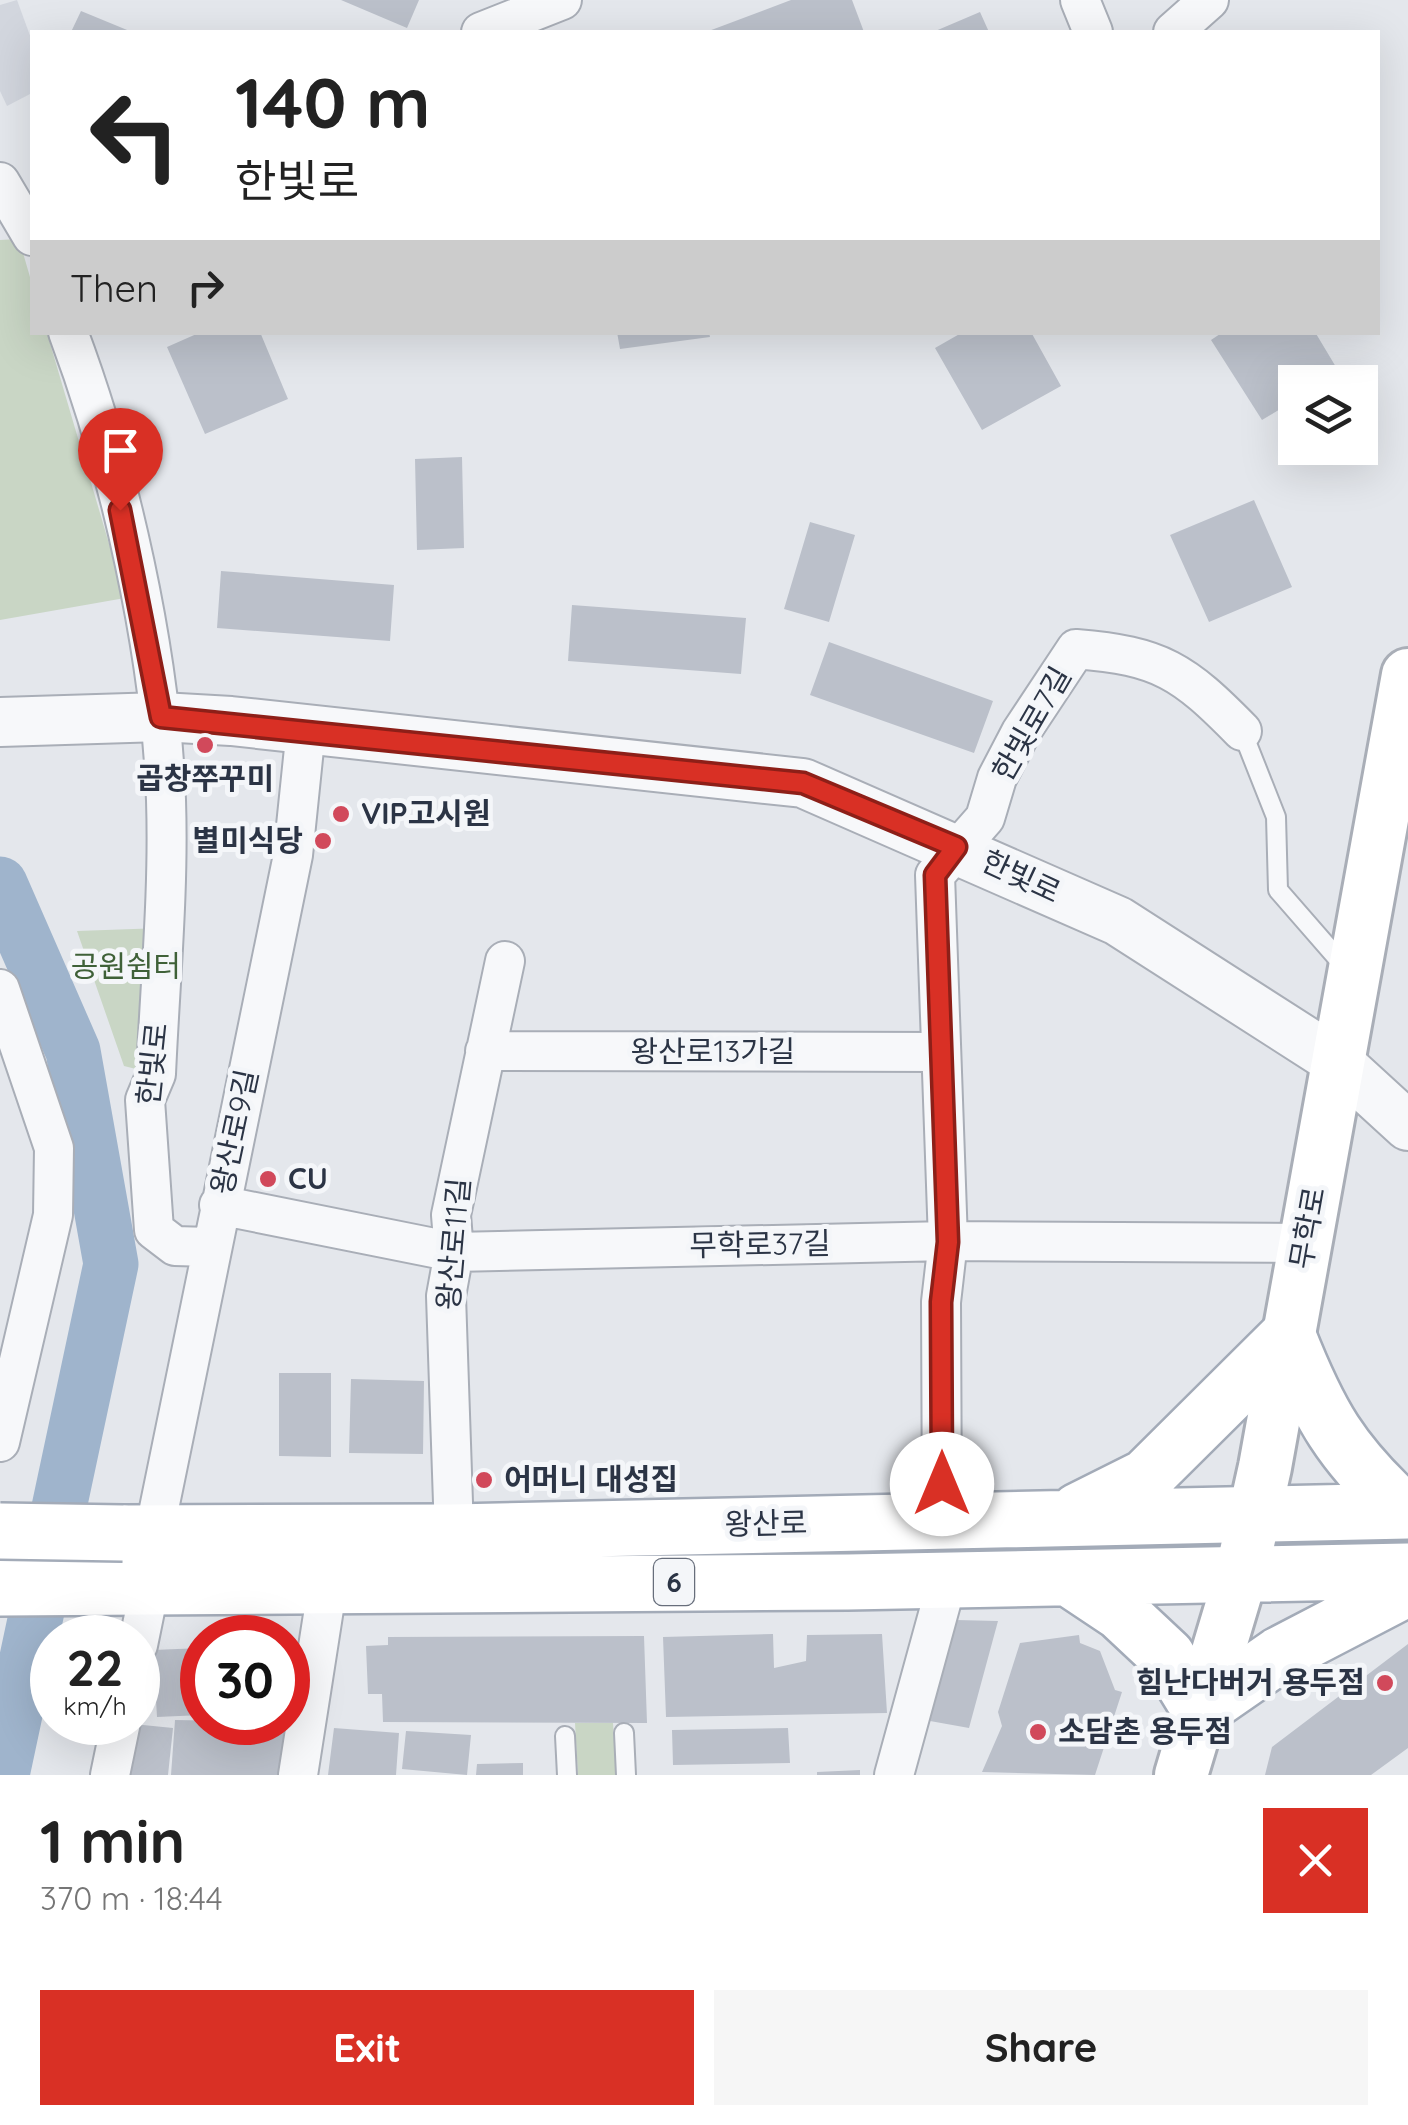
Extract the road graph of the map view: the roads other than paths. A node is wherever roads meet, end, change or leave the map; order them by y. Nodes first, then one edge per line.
1 (1080, 0) edge
2 (1209, 0) edge
3 (553, 2) edge
4 (486, 30) edge
5 (1092, 30) edge
6 (1174, 30) edge
7 (0, 182) edge
8 (23, 223) edge
9 (69, 335) edge
10 (1408, 674) edge
11 (161, 717) junction
12 (0, 722) edge
13 (306, 729) junction
14 (1242, 731) joint
15 (956, 847) junction
16 (505, 961) dead end
17 (1353, 976) junction
18 (0, 989) edge
19 (485, 1051) junction
20 (941, 1052) junction
21 (1338, 1062) junction
22 (1408, 1126) edge
23 (220, 1205) junction
24 (948, 1242) junction
25 (1305, 1243) junction
26 (210, 1248) junction
27 (454, 1252) junction
28 (1288, 1336) junction
29 (0, 1442) edge
30 (1406, 1511) edge
31 (1256, 1512) junction
32 (1067, 1517) junction
33 (942, 1520) junction
34 (710, 1526) junction
35 (0, 1531) edge
36 (454, 1532) junction
37 (644, 1549) dead end
38 (133, 1554) junction
39 (210, 1555) dead end
40 (1184, 1557) dead end
41 (871, 1561) dead end
42 (1408, 1571) edge
43 (1240, 1575) junction
44 (948, 1578) junction
45 (1069, 1578) junction
46 (328, 1582) junction
47 (728, 1582) junction
48 (0, 1588) edge
49 (1408, 1588) edge
50 (136, 1615) edge
51 (1200, 1710) junction
52 (624, 1733) dead end
53 (564, 1736) dead end
54 (117, 1745) edge
55 (110, 1775) edge
56 (298, 1775) edge
57 (566, 1775) edge
58 (626, 1775) edge
59 (894, 1775) edge
60 (1181, 1775) edge

1 - 5 street
2 - 6 street
3 - 4 street
7 - 8 street
9 - 11 street, 한빛로
10 - 17 main road, 무학로
11 - 12 street, 한빛로
11 - 13 street, 한빛로
11 - 26 street, 한빛로
13 - 15 street, 한빛로
13 - 23 street, 왕산로9길
14 - 15 street, 한빛로7길
14 - 17 lane
15 - 20 street, 한빛로7길
15 - 21 street, 한빛로
16 - 19 street, 왕산로11길
17 - 21 main road, 무학로
18 - 29 street
19 - 20 street, 왕산로13가길
19 - 27 street, 왕산로11길
20 - 24 street, 한빛로7길
21 - 22 street, 한빛로
21 - 25 main road, 무학로
23 - 26 street, 왕산로9길
23 - 27 street, 무학로37길
24 - 25 street, 무학로37길
24 - 27 street, 무학로37길
24 - 33 street, 한빛로7길
25 - 28 main road, 무학로
26 - 38 street, 왕산로9길
27 - 36 street, 왕산로11길
28 - 30 main road
28 - 31 main road, 무학로
28 - 32 main road
30 - 31 main road, 왕산로 / 6
31 - 32 main road, 왕산로 / 6
31 - 43 main road, 무학로
32 - 33 main road, 왕산로 / 6
33 - 34 main road, 왕산로 / 6
34 - 36 main road, 왕산로 / 6
34 - 37 lane
35 - 38 main road, 6, bridge
36 - 38 main road, 왕산로 / 6
38 - 39 lane
38 - 46 main road, 왕산로 / 6
38 - 48 main road, 6
38 - 50 street, 왕산로9길
40 - 43 lane
41 - 47 lane
42 - 43 main road, 왕산로 / 6
43 - 45 main road, 왕산로 / 6
43 - 51 main road, 무학로
44 - 45 main road, 왕산로 / 6
44 - 47 main road, 왕산로 / 6
44 - 59 street
45 - 51 main road
46 - 47 main road, 왕산로 / 6
46 - 56 street
49 - 51 main road
51 - 60 main road, 무학로
52 - 58 lane
53 - 57 lane
54 - 55 street

